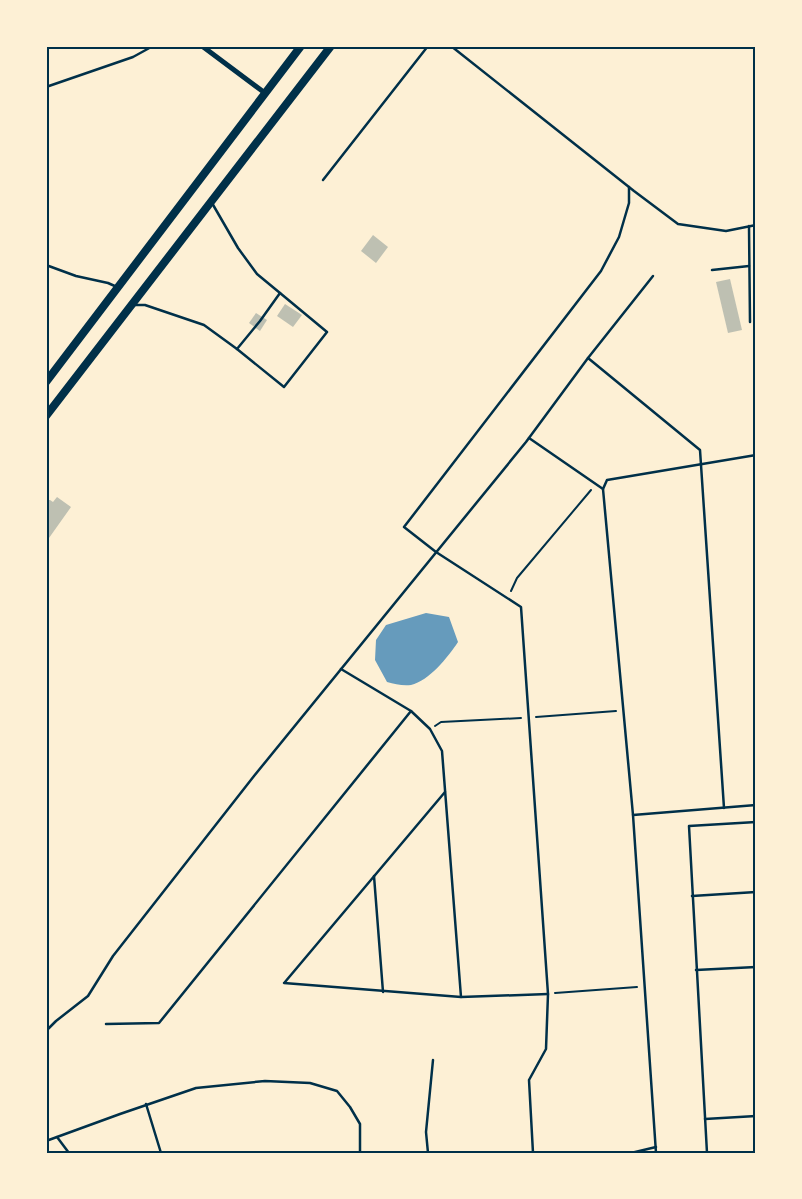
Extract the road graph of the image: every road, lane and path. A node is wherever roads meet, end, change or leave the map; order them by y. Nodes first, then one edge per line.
1 (153, 46) edge
2 (202, 46) edge
3 (301, 46) edge
4 (331, 46) edge
5 (428, 46) edge
6 (451, 46) edge
7 (46, 87) edge
8 (265, 93) junction
9 (323, 180) dead end
10 (629, 187) junction
11 (211, 202) junction
12 (756, 225) edge
13 (749, 226) junction
14 (46, 265) edge
15 (749, 266) junction
16 (712, 270) dead end
17 (653, 276) dead end
18 (119, 287) junction
19 (280, 293) junction
20 (131, 305) junction
21 (750, 322) dead end
22 (237, 348) junction
23 (588, 358) junction
24 (46, 382) edge
25 (46, 416) edge
26 (529, 438) junction
27 (756, 455) edge
28 (700, 464) junction
29 (596, 484) junction
30 (602, 489) junction
31 (436, 552) junction
32 (508, 598) junction
33 (341, 669) junction
34 (412, 711) junction
35 (445, 792) junction
36 (756, 805) edge
37 (724, 808) junction
38 (633, 815) junction
39 (756, 822) edge
40 (374, 876) junction
41 (756, 892) edge
42 (692, 896) junction
43 (756, 967) edge
44 (696, 970) junction
45 (645, 986) junction
46 (382, 992) junction
47 (548, 994) junction
48 (461, 998) junction
49 (106, 1024) dead end
50 (46, 1031) edge
51 (433, 1060) dead end
52 (146, 1104) junction
53 (756, 1116) edge
54 (705, 1120) junction
55 (57, 1137) junction
56 (46, 1141) edge
57 (656, 1147) junction
58 (69, 1153) edge
59 (162, 1153) edge
60 (360, 1153) edge
61 (428, 1153) edge
62 (533, 1153) edge
63 (632, 1153) edge
64 (656, 1153) edge
65 (706, 1153) edge

1 - 7 lane
2 - 8 street
3 - 8 main road
4 - 11 main road
5 - 9 lane
6 - 10 lane
8 - 18 main road
10 - 13 lane
10 - 31 lane
11 - 19 lane
11 - 20 main road
12 - 13 lane
13 - 15 lane
14 - 18 lane
15 - 16 lane
15 - 21 lane
17 - 23 lane
18 - 24 main road
19 - 22 lane
19 - 22 lane
20 - 22 lane
20 - 25 main road
23 - 26 lane
23 - 28 lane
26 - 29 lane
26 - 31 lane
27 - 28 lane
28 - 30 lane
28 - 37 lane
29 - 30 lane
29 - 32 path
30 - 38 lane
31 - 32 lane
31 - 33 lane
32 - 47 lane
33 - 34 lane
33 - 50 lane
34 - 35 lane
34 - 49 lane
35 - 40 lane
35 - 48 lane
36 - 37 lane
37 - 38 lane
38 - 45 lane
39 - 42 lane
40 - 46 lane
40 - 46 lane
41 - 42 lane
42 - 44 lane
43 - 44 lane
44 - 54 lane
45 - 47 path
45 - 57 lane
46 - 48 lane
47 - 48 lane
47 - 62 lane
51 - 61 lane
52 - 55 lane
52 - 59 lane
52 - 60 lane
53 - 54 lane
54 - 65 lane
55 - 56 lane
55 - 58 lane
57 - 63 lane
57 - 64 lane

